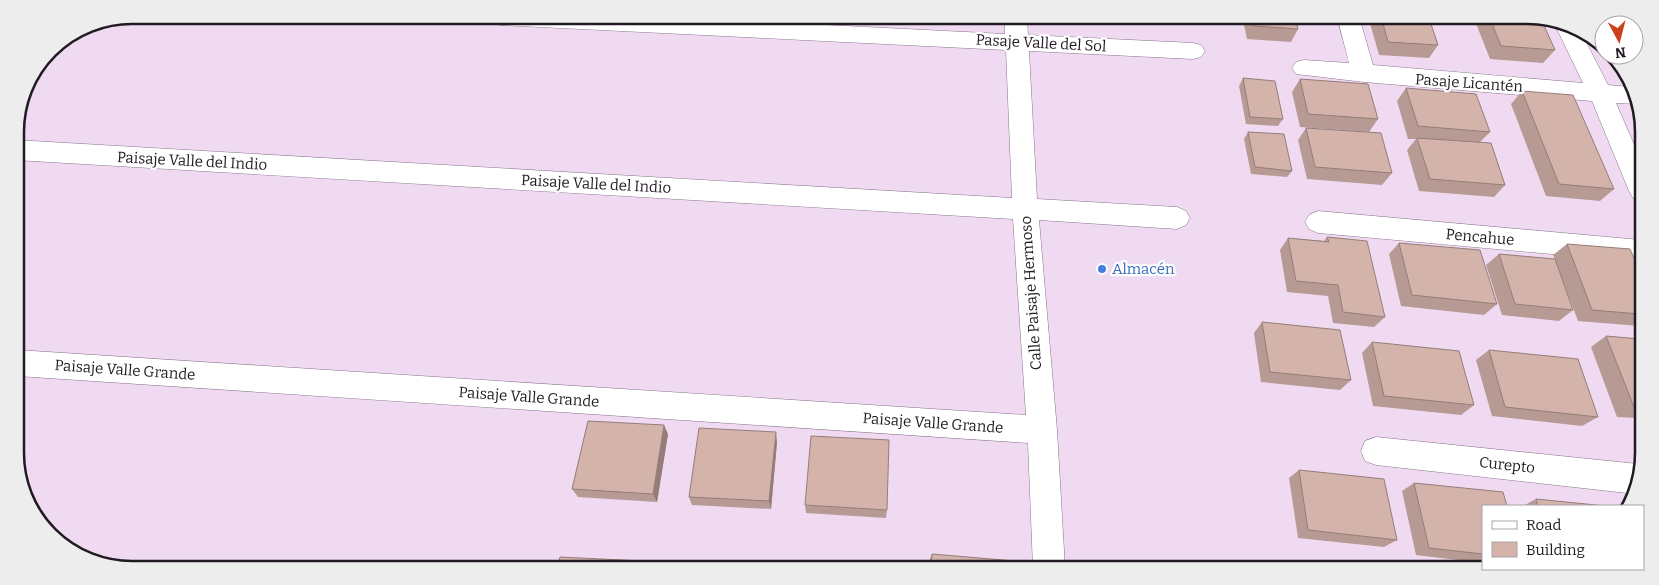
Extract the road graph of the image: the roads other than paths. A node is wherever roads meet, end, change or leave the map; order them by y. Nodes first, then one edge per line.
1 (778, 24) edge
2 (1350, 24) edge
3 (1017, 30) edge
4 (1570, 33) edge
5 (1193, 51) dead end
6 (1304, 68) dead end
7 (1364, 74) junction
8 (1600, 93) junction
9 (1629, 96) edge
10 (24, 151) edge
11 (1635, 175) edge
12 (1025, 209) junction
13 (1177, 218) dead end
14 (1318, 222) dead end
15 (1635, 251) edge
16 (24, 363) edge
17 (1042, 430) junction
18 (1376, 451) dead end
19 (1633, 478) edge
20 (1049, 561) edge

1 - 3 street, Pasaje Valle del Sol
2 - 7 street
3 - 5 street, Pasaje Valle del Sol
3 - 12 street, Calle Paisaje Hermoso
4 - 8 street
6 - 7 street, Pasaje Licantén
7 - 8 street, Pasaje Licantén
8 - 9 street, Pasaje Licantén
8 - 11 street
10 - 12 street, Paisaje Valle del Indio
12 - 13 street, Paisaje Valle del Indio
12 - 17 street, Calle Paisaje Hermoso
14 - 15 street, Pencahue
16 - 17 street, Paisaje Valle Grande
17 - 20 street, Calle Paisaje Hermoso
18 - 19 street, Curepto

